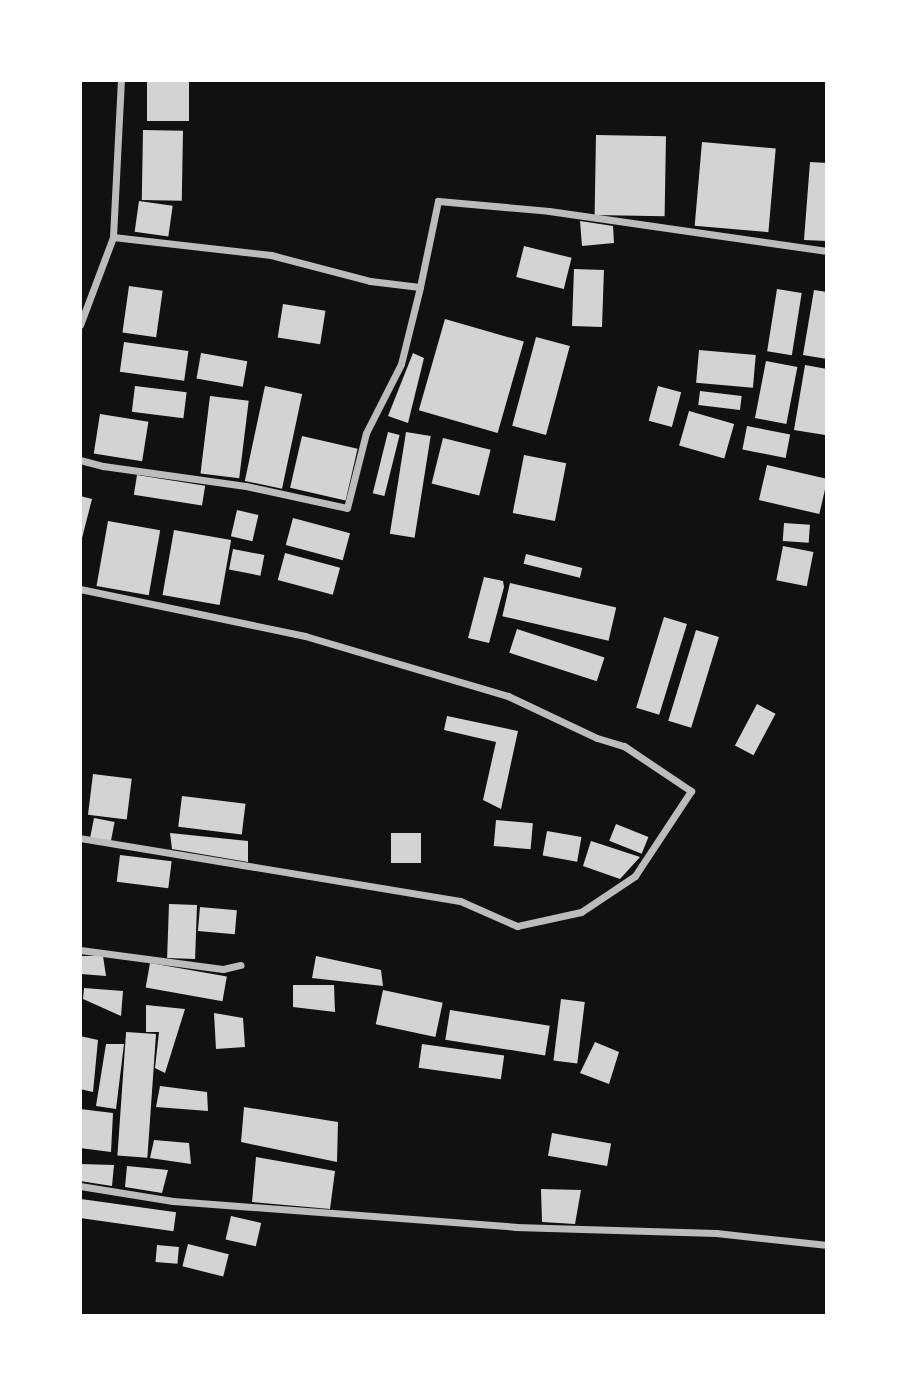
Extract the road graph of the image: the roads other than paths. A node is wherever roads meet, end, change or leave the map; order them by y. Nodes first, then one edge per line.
1 (121, 80) edge
2 (113, 237) junction
3 (827, 251) edge
4 (420, 287) junction
5 (80, 326) edge
6 (80, 460) edge
7 (80, 589) edge
8 (80, 838) edge
9 (80, 950) edge
10 (241, 965) dead end
11 (80, 1186) edge
12 (827, 1245) edge

1 - 2 street
2 - 4 street
2 - 5 street
3 - 4 street
4 - 6 street
7 - 8 street
9 - 10 street
11 - 12 street

